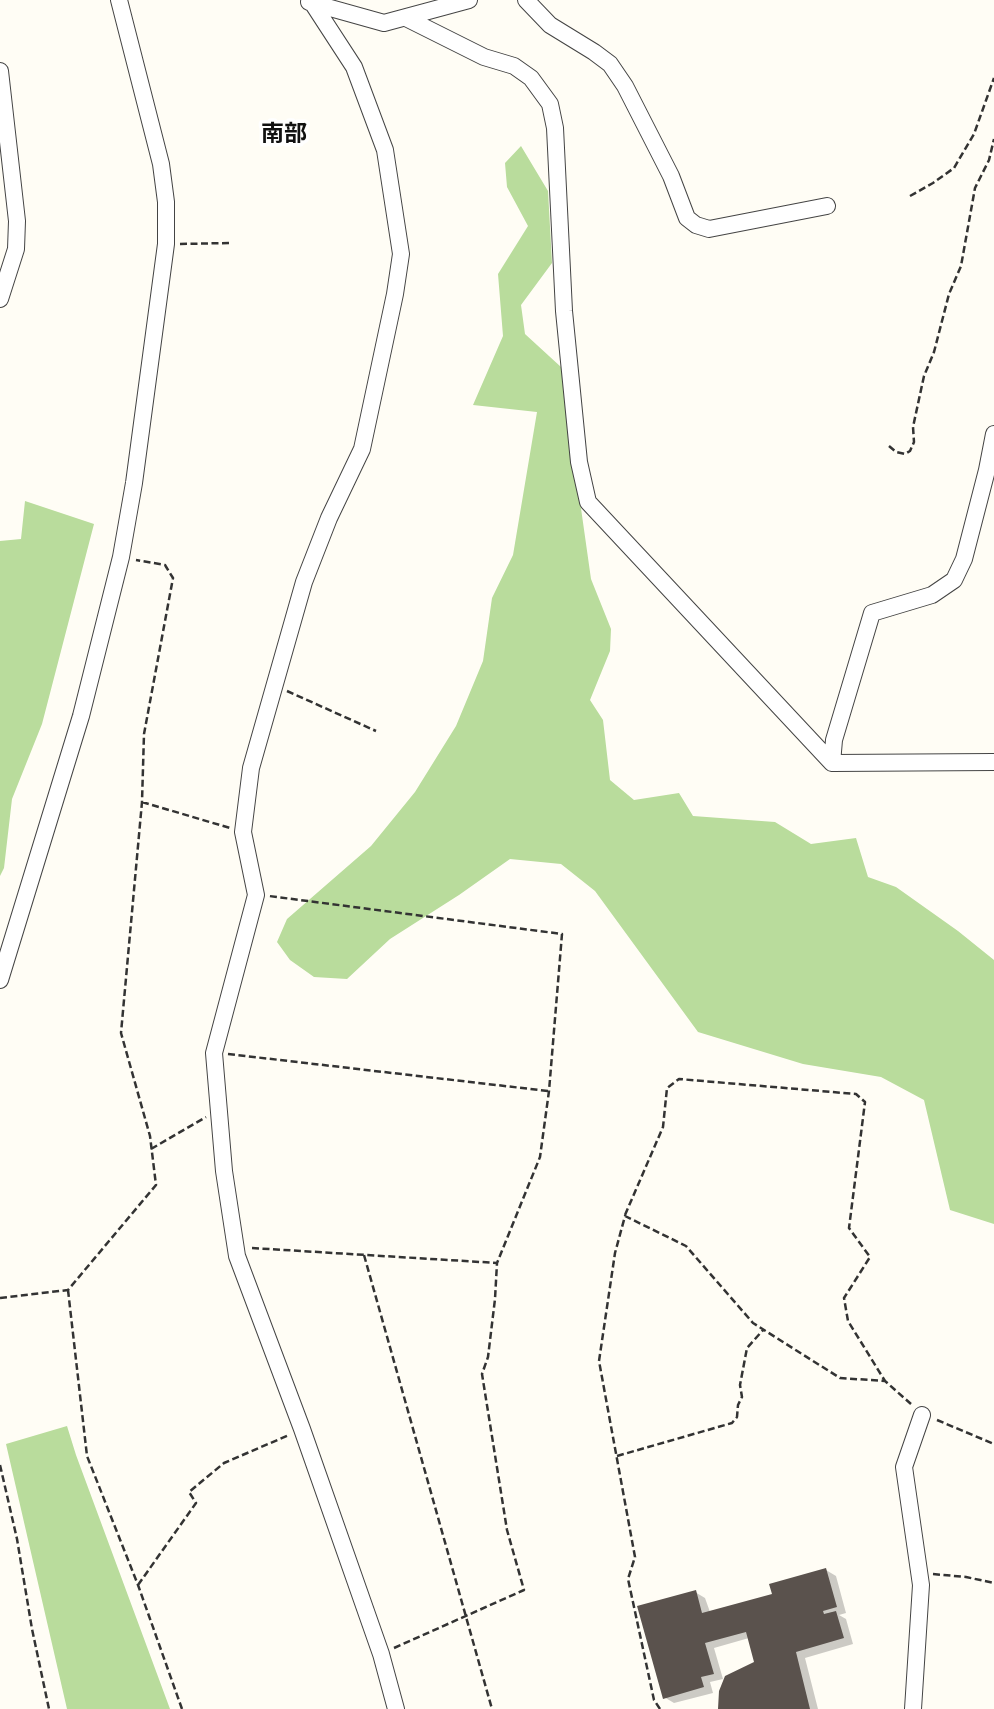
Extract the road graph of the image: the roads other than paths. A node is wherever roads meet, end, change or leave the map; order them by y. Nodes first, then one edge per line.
1 (119, 0) edge
2 (469, 0) edge
3 (526, 0) edge
4 (308, 2) edge
5 (406, 18) junction
6 (0, 71) edge
7 (827, 206) dead end
8 (0, 299) edge
9 (994, 434) edge
10 (994, 762) edge
11 (832, 763) junction
12 (0, 980) edge
13 (922, 1415) road end
14 (396, 1709) edge
15 (913, 1709) edge

1 - 12 street
2 - 5 street
3 - 7 street
4 - 5 street
4 - 14 street
5 - 11 street
6 - 8 street
9 - 11 street
10 - 11 street
13 - 15 street

